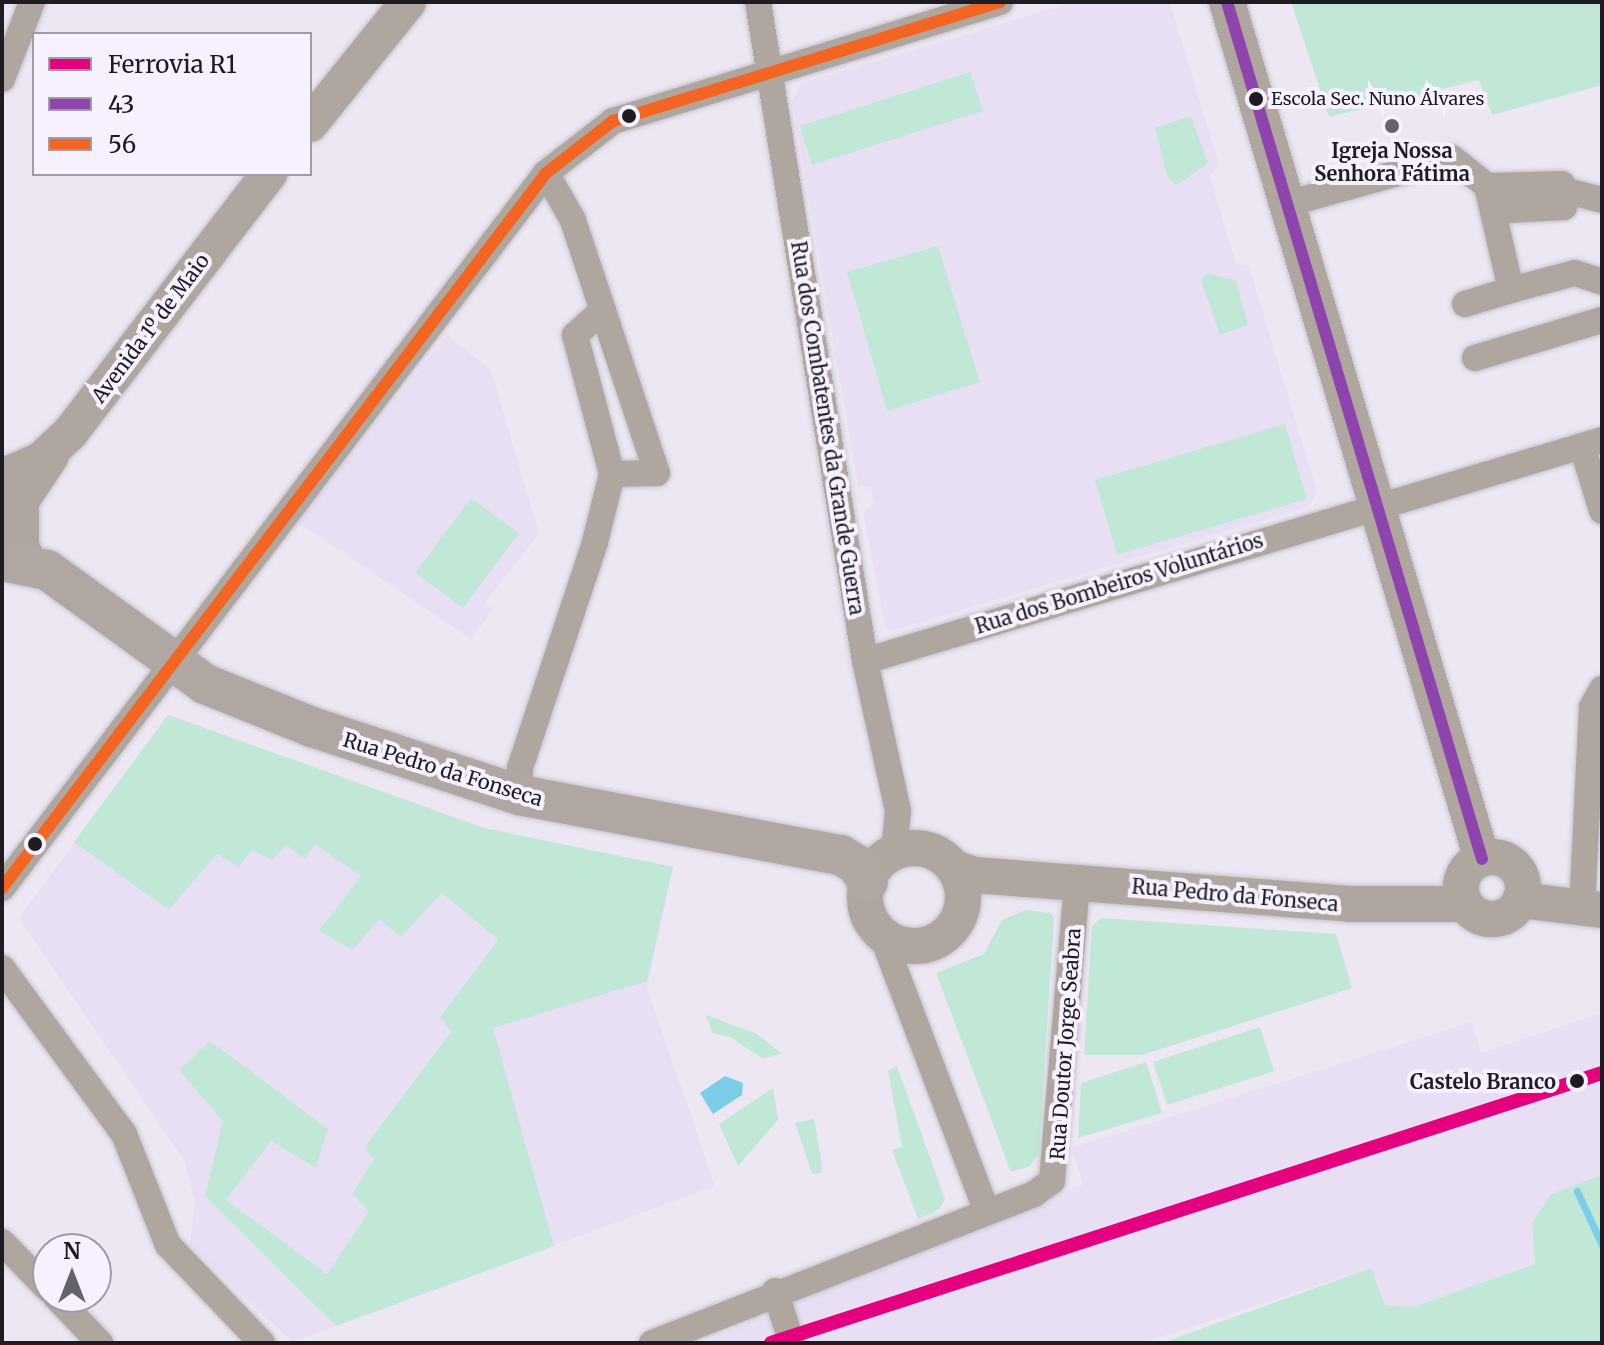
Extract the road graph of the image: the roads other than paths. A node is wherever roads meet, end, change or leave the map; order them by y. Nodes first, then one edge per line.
1 (32, 2) edge
2 (408, 2) edge
3 (758, 2) edge
4 (1000, 2) edge
5 (1227, 2) edge
6 (771, 73) junction
7 (2, 79) edge
8 (312, 122) edge
9 (546, 173) junction
10 (267, 176) edge
11 (1490, 199) junction
12 (1602, 200) edge
13 (1287, 204) junction
14 (1602, 282) edge
15 (1511, 290) junction
16 (1465, 304) dead end
17 (603, 310) junction
18 (1602, 320) edge
19 (1475, 358) dead end
20 (1592, 443) edge
21 (56, 448) junction
22 (6, 474) edge
23 (612, 474) junction
24 (1374, 505) junction
25 (2, 509) edge
26 (1602, 511) edge
27 (26, 565) edge
28 (865, 661) junction
29 (176, 663) junction
30 (1602, 689) edge
31 (519, 795) junction
32 (894, 852) junction
33 (1482, 859) junction
34 (954, 868) junction
35 (1005, 877) junction
36 (868, 882) junction
37 (1077, 882) junction
38 (2, 888) edge
39 (1520, 900) junction
40 (1465, 904) junction
41 (1592, 910) edge
42 (960, 913) junction
43 (881, 933) junction
44 (2, 968) edge
45 (987, 1212) junction
46 (2, 1242) edge
47 (12, 1271) edge
48 (32, 1281) edge
49 (775, 1291) junction
50 (71, 1313) edge
51 (100, 1343) edge
52 (262, 1343) edge
53 (652, 1343) edge
54 (792, 1343) edge

1 - 7 street
2 - 8 main road
3 - 6 street, Rua dos Combatentes da Grande Guerra
4 - 6 street
5 - 13 main road
6 - 9 street
6 - 28 street, Rua dos Combatentes da Grande Guerra
9 - 17 street
9 - 29 street
10 - 21 main road, Avenida 1º de Maio
11 - 12 street
11 - 13 street
11 - 15 street
13 - 24 main road
14 - 15 street
15 - 16 street
17 - 23 street
17 - 23 street
18 - 19 street
20 - 24 street, Rua dos Bombeiros Voluntários
20 - 26 street
21 - 22 main road, Avenida 1º de Maio
21 - 27 main road
22 - 25 street
23 - 31 street
24 - 28 street, Rua dos Bombeiros Voluntários
24 - 33 main road
27 - 29 main road, Rua Pedro da Fonseca
28 - 32 street, Rua dos Combatentes da Grande Guerra
29 - 31 main road, Rua Pedro da Fonseca
29 - 38 street
30 - 41 street
31 - 36 main road, Rua Pedro da Fonseca
32 - 34 main road
32 - 36 main road
33 - 39 main road
33 - 40 main road
34 - 35 main road, Rua Pedro da Fonseca
34 - 42 main road
35 - 37 main road, Rua Pedro da Fonseca
35 - 42 main road
36 - 43 main road
37 - 40 main road, Rua Pedro da Fonseca
37 - 45 street, Rua Doutor Jorge Seabra
39 - 40 main road
39 - 41 main road
42 - 43 main road
43 - 45 street
44 - 52 street
45 - 49 street, Rua Doutor Jorge Seabra
46 - 47 street
47 - 48 street
49 - 53 street, Rua Doutor Jorge Seabra
49 - 54 street
50 - 51 street

